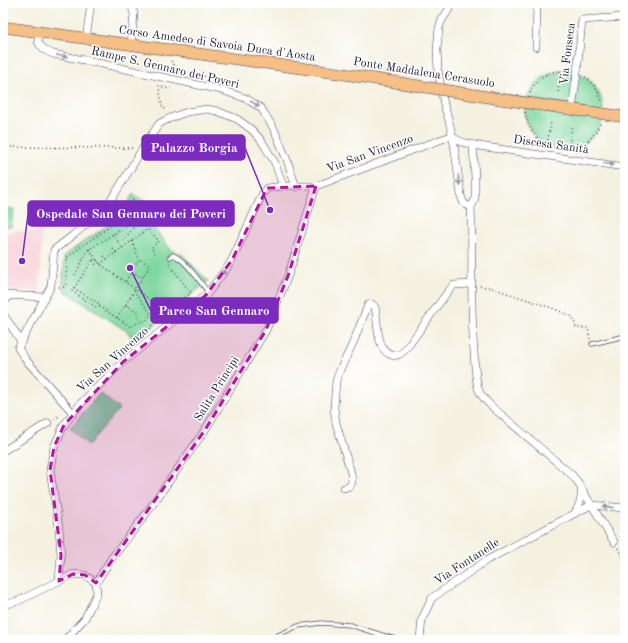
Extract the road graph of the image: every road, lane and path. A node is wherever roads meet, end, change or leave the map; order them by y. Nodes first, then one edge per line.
1 (91, 3) edge
2 (130, 3) edge
3 (453, 3) edge
4 (537, 3) edge
5 (625, 17) edge
6 (3, 27) edge
7 (38, 32) junction
8 (86, 39) junction
9 (131, 45) junction
10 (536, 47) dead end
11 (170, 61) dead end
12 (560, 71) dead end
13 (181, 72) dead end
14 (344, 74) joint
15 (169, 89) dead end
16 (558, 92) dead end
17 (165, 109) dead end
18 (572, 109) junction
19 (625, 117) edge
20 (551, 122) dead end
21 (572, 125) dead end
22 (452, 136) junction
23 (463, 142) junction
24 (547, 144) dead end
25 (473, 145) junction
26 (3, 147) edge
27 (569, 148) dead end
28 (134, 149) dead end
29 (455, 149) junction
30 (625, 167) edge
31 (282, 186) junction
32 (316, 186) junction
33 (296, 187) junction
34 (134, 197) dead end
35 (471, 206) junction
36 (127, 210) junction
37 (135, 215) junction
38 (113, 234) junction
39 (132, 241) junction
40 (120, 244) junction
41 (123, 248) junction
42 (89, 249) junction
43 (113, 249) dead end
44 (116, 253) junction
45 (156, 254) dead end
46 (104, 256) dead end
47 (170, 257) joint
48 (106, 259) junction
49 (139, 259) junction
50 (97, 260) junction
51 (100, 264) junction
52 (95, 266) dead end
53 (132, 271) junction
54 (75, 275) dead end
55 (120, 278) junction
56 (142, 278) junction
57 (118, 281) dead end
58 (125, 282) junction
59 (471, 284) junction
60 (51, 286) junction
61 (74, 288) junction
62 (135, 290) junction
63 (208, 292) junction
64 (7, 295) edge
65 (45, 297) junction
66 (3, 304) edge
67 (126, 305) junction
68 (100, 307) junction
69 (168, 312) junction
70 (3, 314) edge
71 (117, 318) junction
72 (139, 322) junction
73 (156, 336) junction
74 (625, 336) edge
75 (592, 344) joint
76 (20, 345) junction
77 (71, 411) junction
78 (48, 423) joint
79 (3, 451) edge
80 (344, 488) dead end
81 (580, 488) junction
82 (591, 505) junction
83 (625, 508) edge
84 (575, 513) junction
85 (614, 542) joint
86 (625, 560) edge
87 (59, 581) junction
88 (96, 583) junction
89 (3, 605) edge
90 (65, 640) edge
91 (273, 640) edge
92 (398, 640) edge
93 (420, 640) edge

1 - 8 street
2 - 9 street
3 - 22 street
4 - 10 street
5 - 18 street, Via Fonseca
6 - 7 main road, Corso Amedeo di Savoia Duca d'Aosta
7 - 8 main road, Corso Amedeo di Savoia Duca d'Aosta
7 -> 33 street, Rampe S. Gennaro dei Poveri
8 - 9 main road, Corso Amedeo di Savoia Duca d'Aosta
9 - 14 main road, Corso Amedeo di Savoia Duca d'Aosta
11 - 13 path
12 - 16 path
14 - 18 main road, Ponte Maddalena Cerasuolo, bridge
15 - 17 path
18 - 19 main road, Ponte Maddalena Cerasuolo
20 - 24 path
21 - 27 path
22 - 23 street, Discesa Sanità
22 - 29 street
22 - 32 street, Via San Vincenzo
23 - 25 street, Discesa Sanità
23 - 29 street
25 -> 30 street, Discesa Sanità
25 - 35 street
26 - 28 path
29 -> 35 street
31 - 33 street, Via San Vincenzo
31 - 60 street
63 -> 31 street, Via San Vincenzo
32 - 33 street, Via San Vincenzo
32 - 88 street, Salita Principi
34 - 36 path
35 - 59 street
36 - 37 path
36 - 60 path
37 - 38 path
37 - 40 path
38 - 40 path
38 - 42 path
39 - 41 path
39 - 45 path
39 - 49 path
40 - 41 path
41 - 44 path
42 - 50 path
42 - 54 path
43 - 44 path
44 - 48 path
46 - 48 path
47 - 63 lane
47 - 69 path
48 - 51 path
49 - 53 path
49 - 56 path
50 - 51 path
50 - 52 path
50 - 61 path
51 - 55 path
53 - 56 path
53 - 58 path
55 - 57 path
55 - 58 path
56 - 62 path
58 - 62 path
59 - 75 path
59 - 80 street
59 - 81 street
60 - 65 street
61 - 68 path
61 - 68 path
62 - 67 path
62 - 69 path
62 - 72 path
63 - 73 street, Via San Vincenzo
64 - 65 street
64 - 66 street
65 - 76 street
67 - 71 path
67 - 72 path
68 - 71 path
69 - 73 path
70 - 76 street
71 - 72 path
73 - 77 street, Via San Vincenzo
74 - 75 lane
76 - 77 street
77 - 78 path
87 -> 77 street, Via San Vincenzo
78 - 79 street
81 - 82 street
81 - 84 street
83 -> 82 street
82 - 84 street, Via Fontanelle
82 - 85 street
84 - 93 street, Via Fontanelle
85 - 86 path
87 - 88 street
87 - 89 street
88 - 90 street
91 - 92 lane

